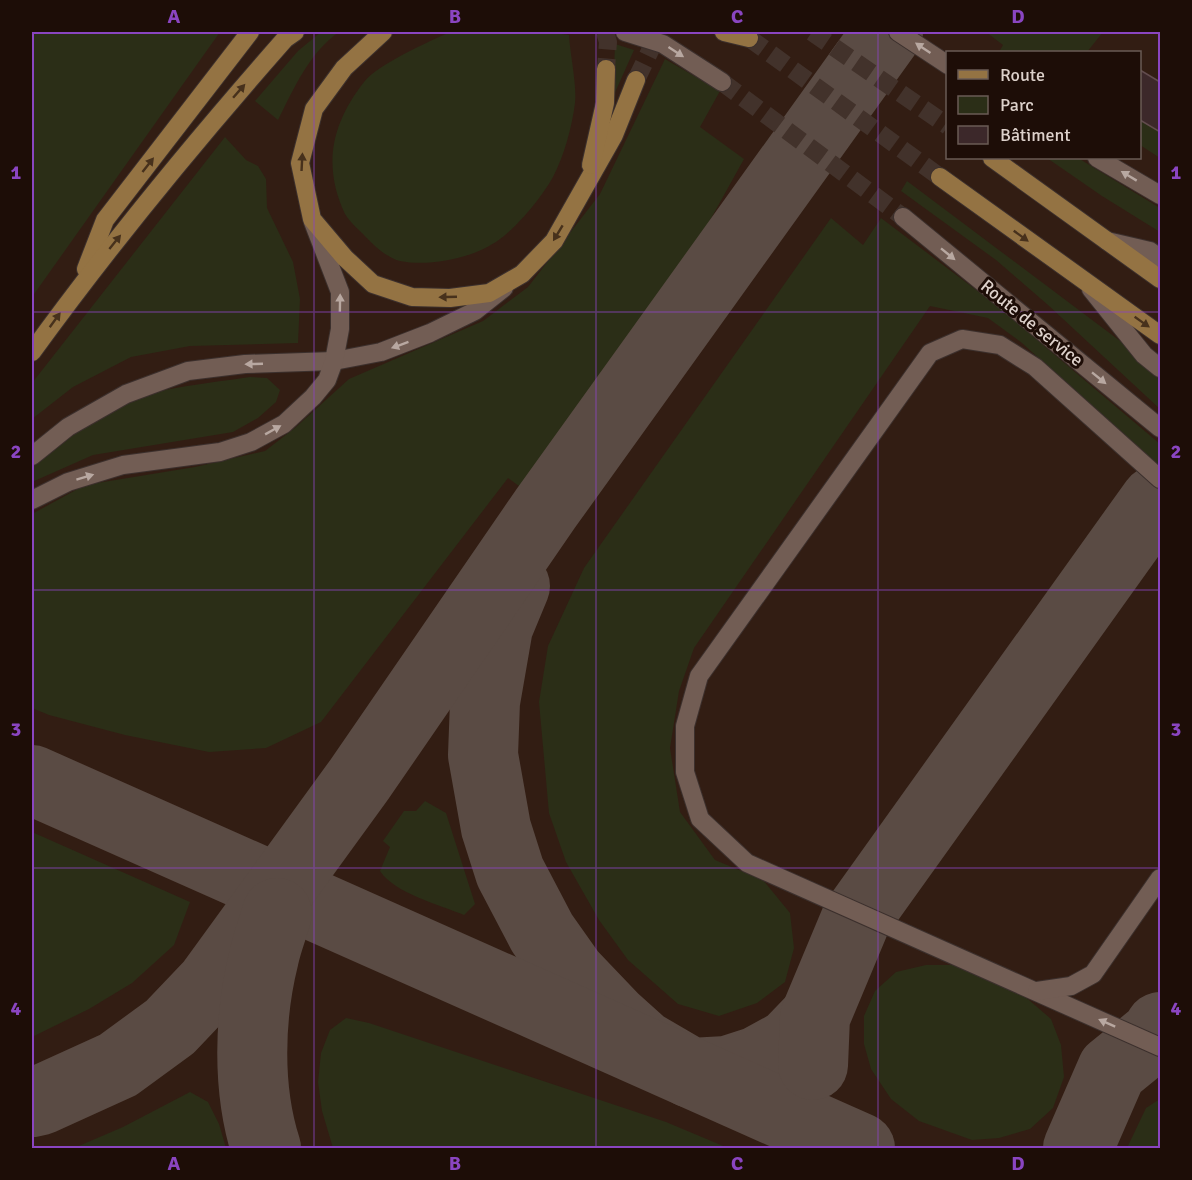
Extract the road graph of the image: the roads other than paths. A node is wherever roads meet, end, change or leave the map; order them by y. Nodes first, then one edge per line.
1 (250, 32) edge
2 (295, 32) edge
3 (382, 32) edge
4 (625, 32) edge
5 (724, 32) edge
6 (898, 32) edge
7 (743, 35) edge
8 (946, 64) edge
9 (606, 69) tunnel mouth
10 (636, 80) tunnel mouth
11 (722, 82) tunnel mouth
12 (993, 159) edge
13 (1099, 159) edge
14 (939, 177) tunnel mouth
15 (586, 185) junction
16 (1161, 195) edge
17 (903, 217) tunnel mouth
18 (312, 219) junction
19 (1107, 240) junction
20 (1161, 258) edge
21 (522, 274) junction
22 (1161, 279) edge
23 (1088, 285) junction
24 (78, 288) junction
25 (1161, 335) edge
26 (32, 352) edge
27 (334, 361) junction
28 (1161, 368) edge
29 (1161, 428) edge
30 (32, 456) edge
31 (1161, 479) edge
32 (32, 500) edge
33 (1161, 878) edge
34 (1037, 991) junction
35 (1161, 1047) edge

24 -> 1 main road
24 -> 2 main road
18 -> 3 main road
4 -> 11 street
5 - 7 main road
8 -> 6 street
9 - 15 main road
10 - 15 main road
12 - 19 main road
16 -> 13 street
14 -> 23 main road
15 -> 21 main road
17 -> 29 street, Route de service
21 -> 18 main road
27 -> 18 street
19 - 20 street
19 - 22 main road
21 -> 27 street
23 -> 25 main road
23 - 28 street
26 -> 24 main road
27 -> 30 street
32 -> 27 street
31 - 34 street
33 - 34 street
35 -> 34 street

